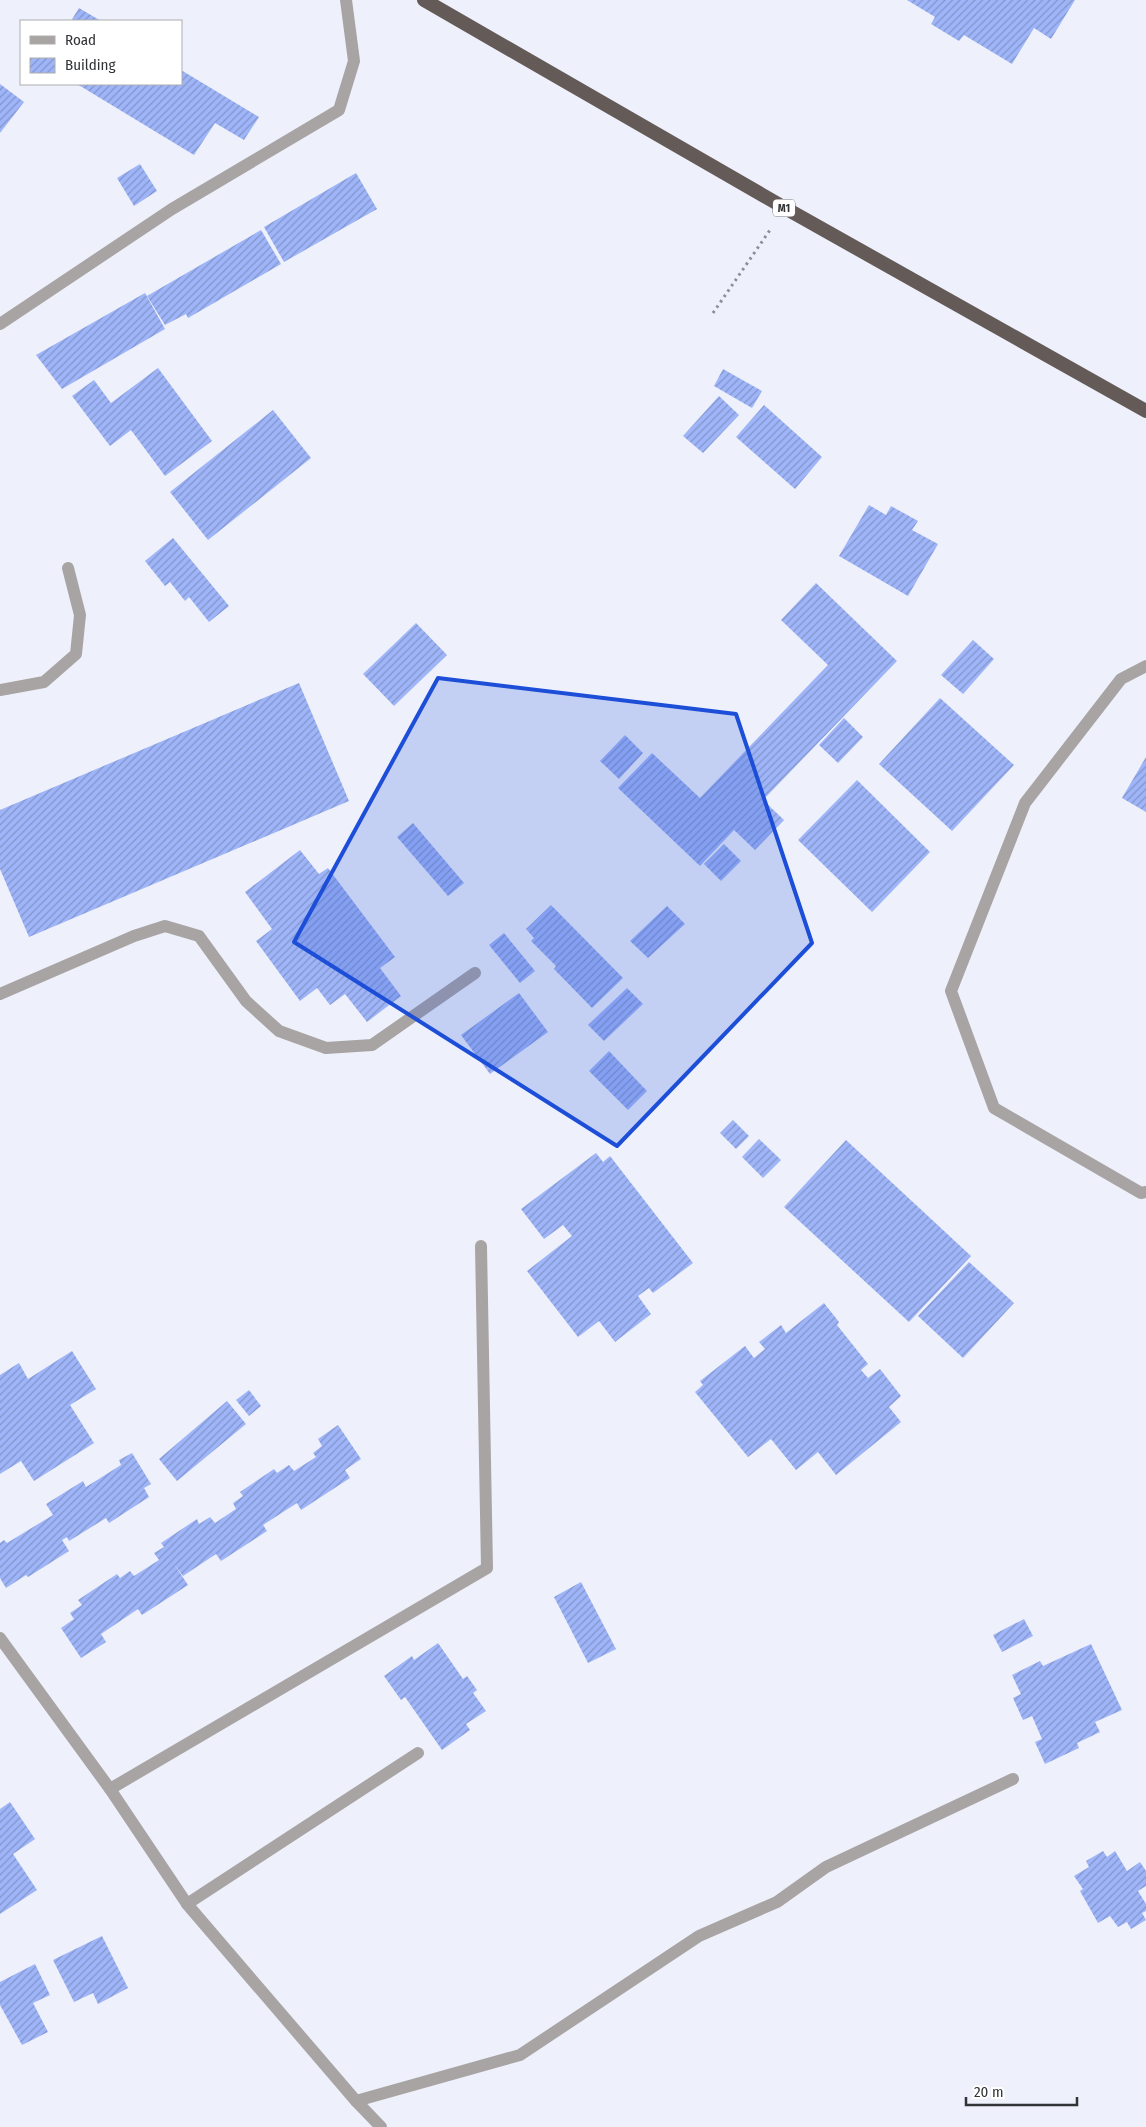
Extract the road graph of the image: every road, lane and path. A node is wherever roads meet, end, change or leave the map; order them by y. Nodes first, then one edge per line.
1 (346, 0) edge
2 (424, 0) edge
3 (785, 208) junction
4 (714, 313) dead end
5 (0, 324) edge
6 (1146, 411) edge
7 (68, 568) dead end
8 (1146, 666) edge
9 (0, 690) edge
10 (476, 973) dead end
11 (0, 994) edge
12 (1146, 1192) edge
13 (480, 1246) dead end
14 (0, 1638) edge
15 (418, 1753) dead end
16 (1013, 1779) dead end
17 (110, 1789) junction
18 (187, 1904) junction
19 (356, 2101) junction
20 (382, 2127) edge

1 - 5 street
2 - 3 highway, M1
3 - 4 path
3 - 6 highway, M1
7 - 9 street
8 - 12 street
10 - 11 street
13 - 17 street
14 - 17 street
15 - 18 street
16 - 19 street
17 - 18 street
18 - 19 street
19 - 20 street

